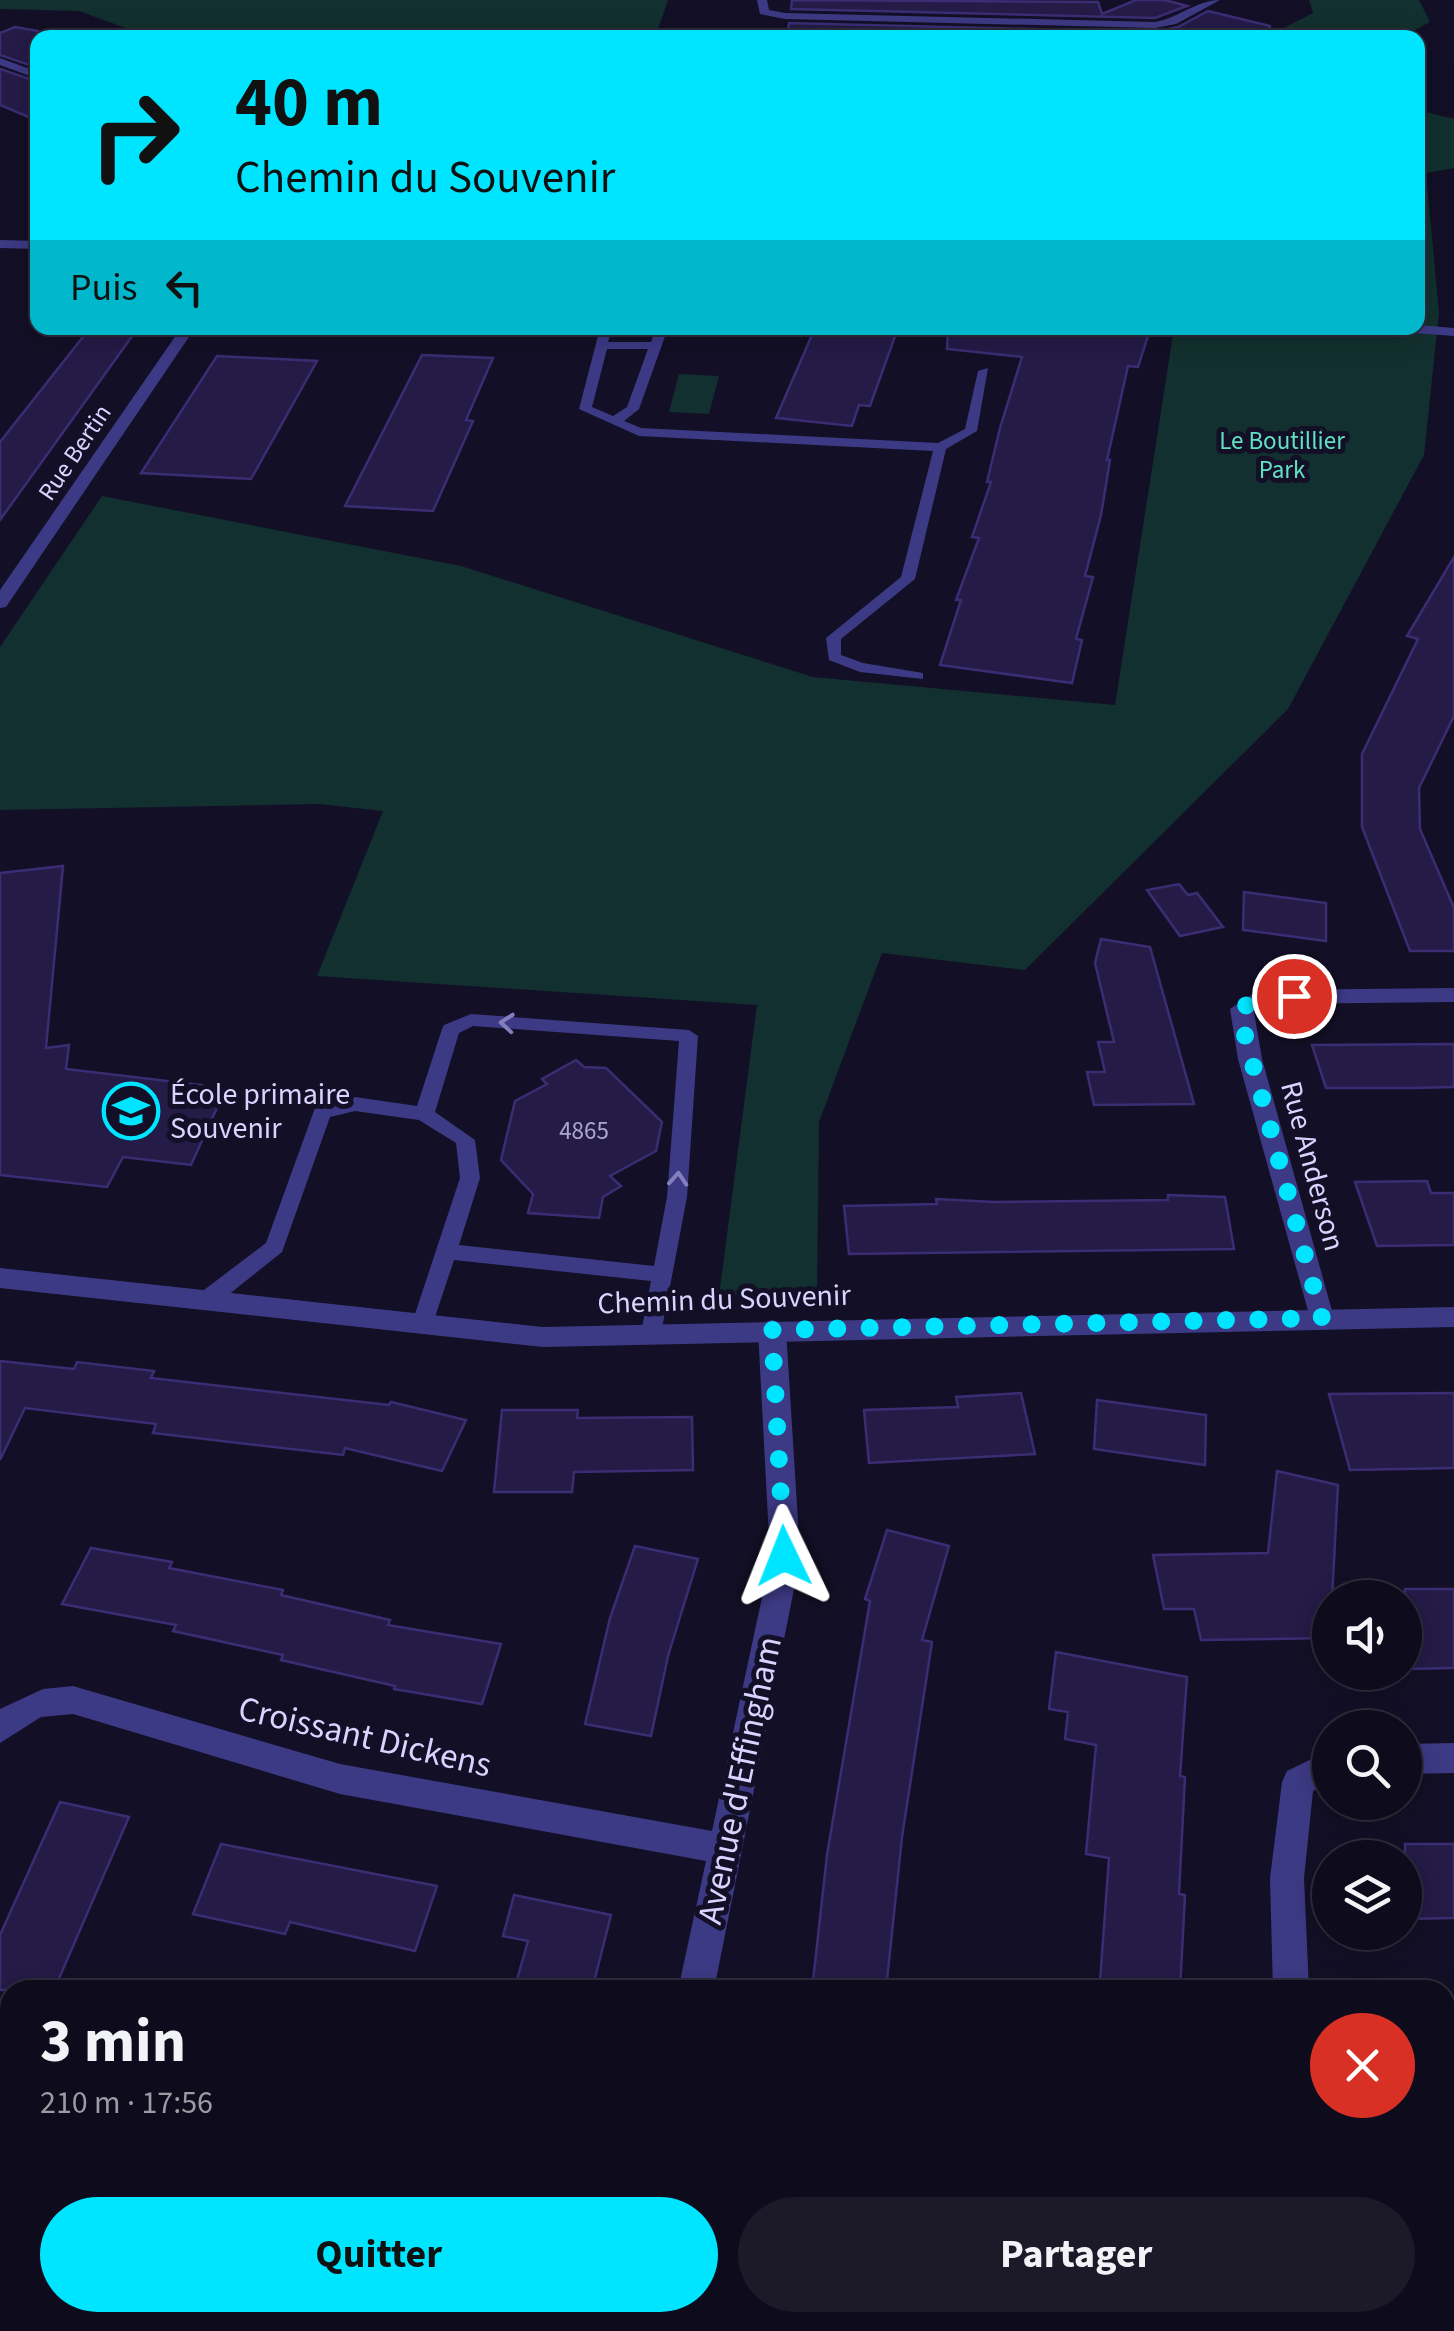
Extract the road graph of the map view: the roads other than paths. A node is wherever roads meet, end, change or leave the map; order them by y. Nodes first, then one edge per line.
1 (762, 0) edge
2 (1215, 0) edge
3 (0, 61) edge
4 (30, 73) edge
5 (0, 244) edge
6 (30, 245) edge
7 (1425, 330) edge
8 (1454, 332) edge
9 (183, 335) edge
10 (604, 335) edge
11 (660, 335) edge
12 (600, 345) junction
13 (656, 346) junction
14 (984, 370) dead end
15 (614, 421) junction
16 (902, 428) dead end
17 (896, 444) junction
18 (940, 447) junction
19 (0, 566) edge
20 (25, 567) junction
21 (0, 604) edge
22 (918, 676) dead end
23 (1454, 995) edge
24 (424, 1114) junction
25 (446, 1251) junction
26 (663, 1275) junction
27 (0, 1278) edge
28 (204, 1302) junction
29 (1454, 1317) edge
30 (1322, 1318) junction
31 (422, 1326) junction
32 (772, 1330) junction
33 (652, 1334) junction
34 (0, 1730) edge
35 (1454, 1758) edge
36 (1422, 1759) edge
37 (1312, 1775) edge
38 (724, 1849) junction
39 (698, 1980) edge
40 (1290, 1980) edge

1 - 2 street
3 - 4 street
5 - 6 street
7 - 8 street
9 - 20 street, Rue Bertin
10 - 12 lane
11 - 13 lane
12 - 13 lane
12 - 15 lane
13 - 15 lane
14 - 18 lane
15 - 17 lane
16 - 17 lane
17 - 18 lane
18 - 22 lane
19 - 20 street
20 - 21 street, Rue Bertin
23 - 30 street, Rue Anderson
24 - 25 lane
26 -> 24 lane
24 - 28 lane
25 - 26 lane
25 - 31 lane
26 - 33 lane
27 - 28 street, Chemin du Souvenir
28 - 31 street, Chemin du Souvenir
29 - 30 street, Chemin du Souvenir
30 - 32 street, Chemin du Souvenir
31 - 33 street, Chemin du Souvenir
32 - 33 street, Chemin du Souvenir
32 - 38 street, Avenue d'Effingham
34 - 38 street, Croissant Dickens
35 - 36 street
37 - 40 street
38 - 39 street, Avenue d'Effingham

